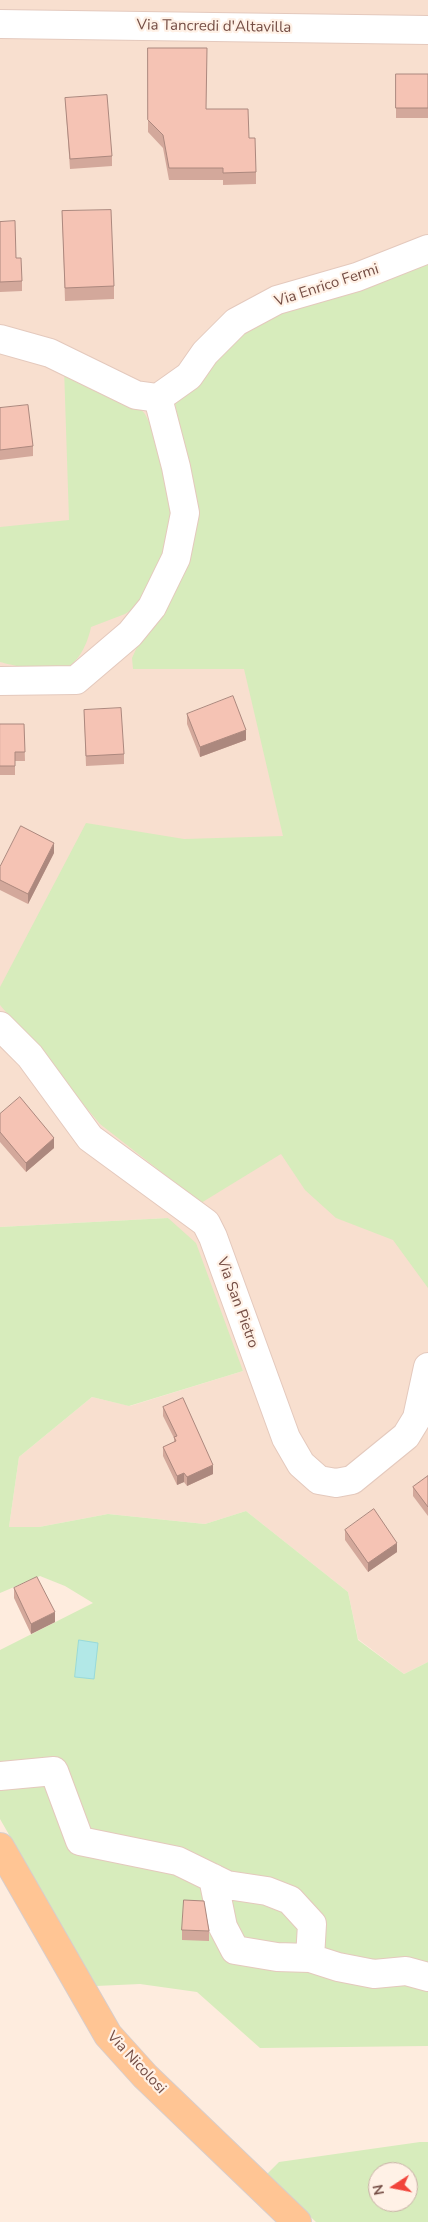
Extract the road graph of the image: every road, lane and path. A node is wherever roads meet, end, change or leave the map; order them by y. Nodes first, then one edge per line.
1 (0, 24) edge
2 (428, 30) edge
3 (428, 249) edge
4 (0, 339) edge
5 (158, 398) junction
6 (0, 681) edge
7 (0, 1026) edge
8 (428, 1367) edge
9 (0, 1776) edge
10 (0, 1847) edge
11 (213, 1878) junction
12 (310, 1958) junction
13 (428, 1977) edge
14 (297, 2222) edge

1 - 2 street, Via Tancredi d'Altavilla
3 - 5 street, Via Enrico Fermi
4 - 5 street
5 - 6 street
7 - 8 street, Via San Pietro
9 - 11 street
10 - 14 main road, Via Nicolosi
11 - 12 street
11 - 12 street
12 - 13 street

